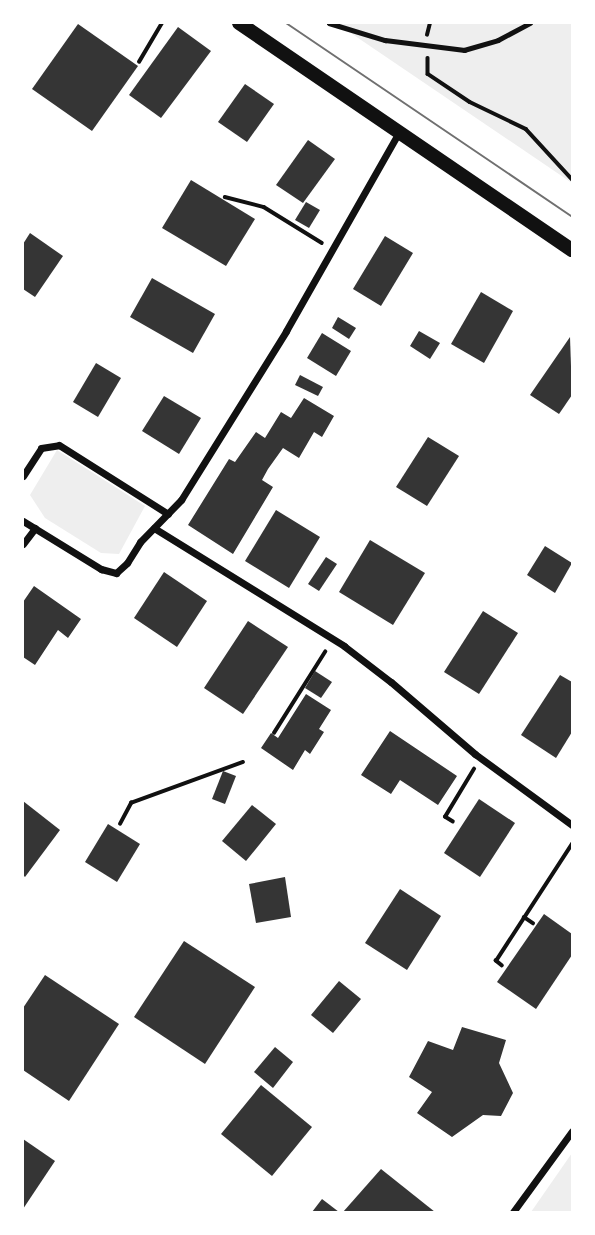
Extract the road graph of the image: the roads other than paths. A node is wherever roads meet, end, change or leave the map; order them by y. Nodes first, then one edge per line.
1 (329, 23) edge
2 (530, 23) edge
3 (249, 25) edge
4 (399, 132) junction
5 (572, 250) edge
6 (23, 476) edge
7 (168, 513) junction
8 (23, 521) edge
9 (35, 528) junction
10 (154, 528) junction
11 (23, 544) edge
12 (572, 825) edge
13 (572, 1131) edge
14 (513, 1212) edge

1 - 2 lane
3 - 4 main road
4 - 5 main road
4 - 7 street
6 - 7 street
7 - 10 street
8 - 9 street
9 - 10 street
9 - 11 street
10 - 12 street
13 - 14 street

